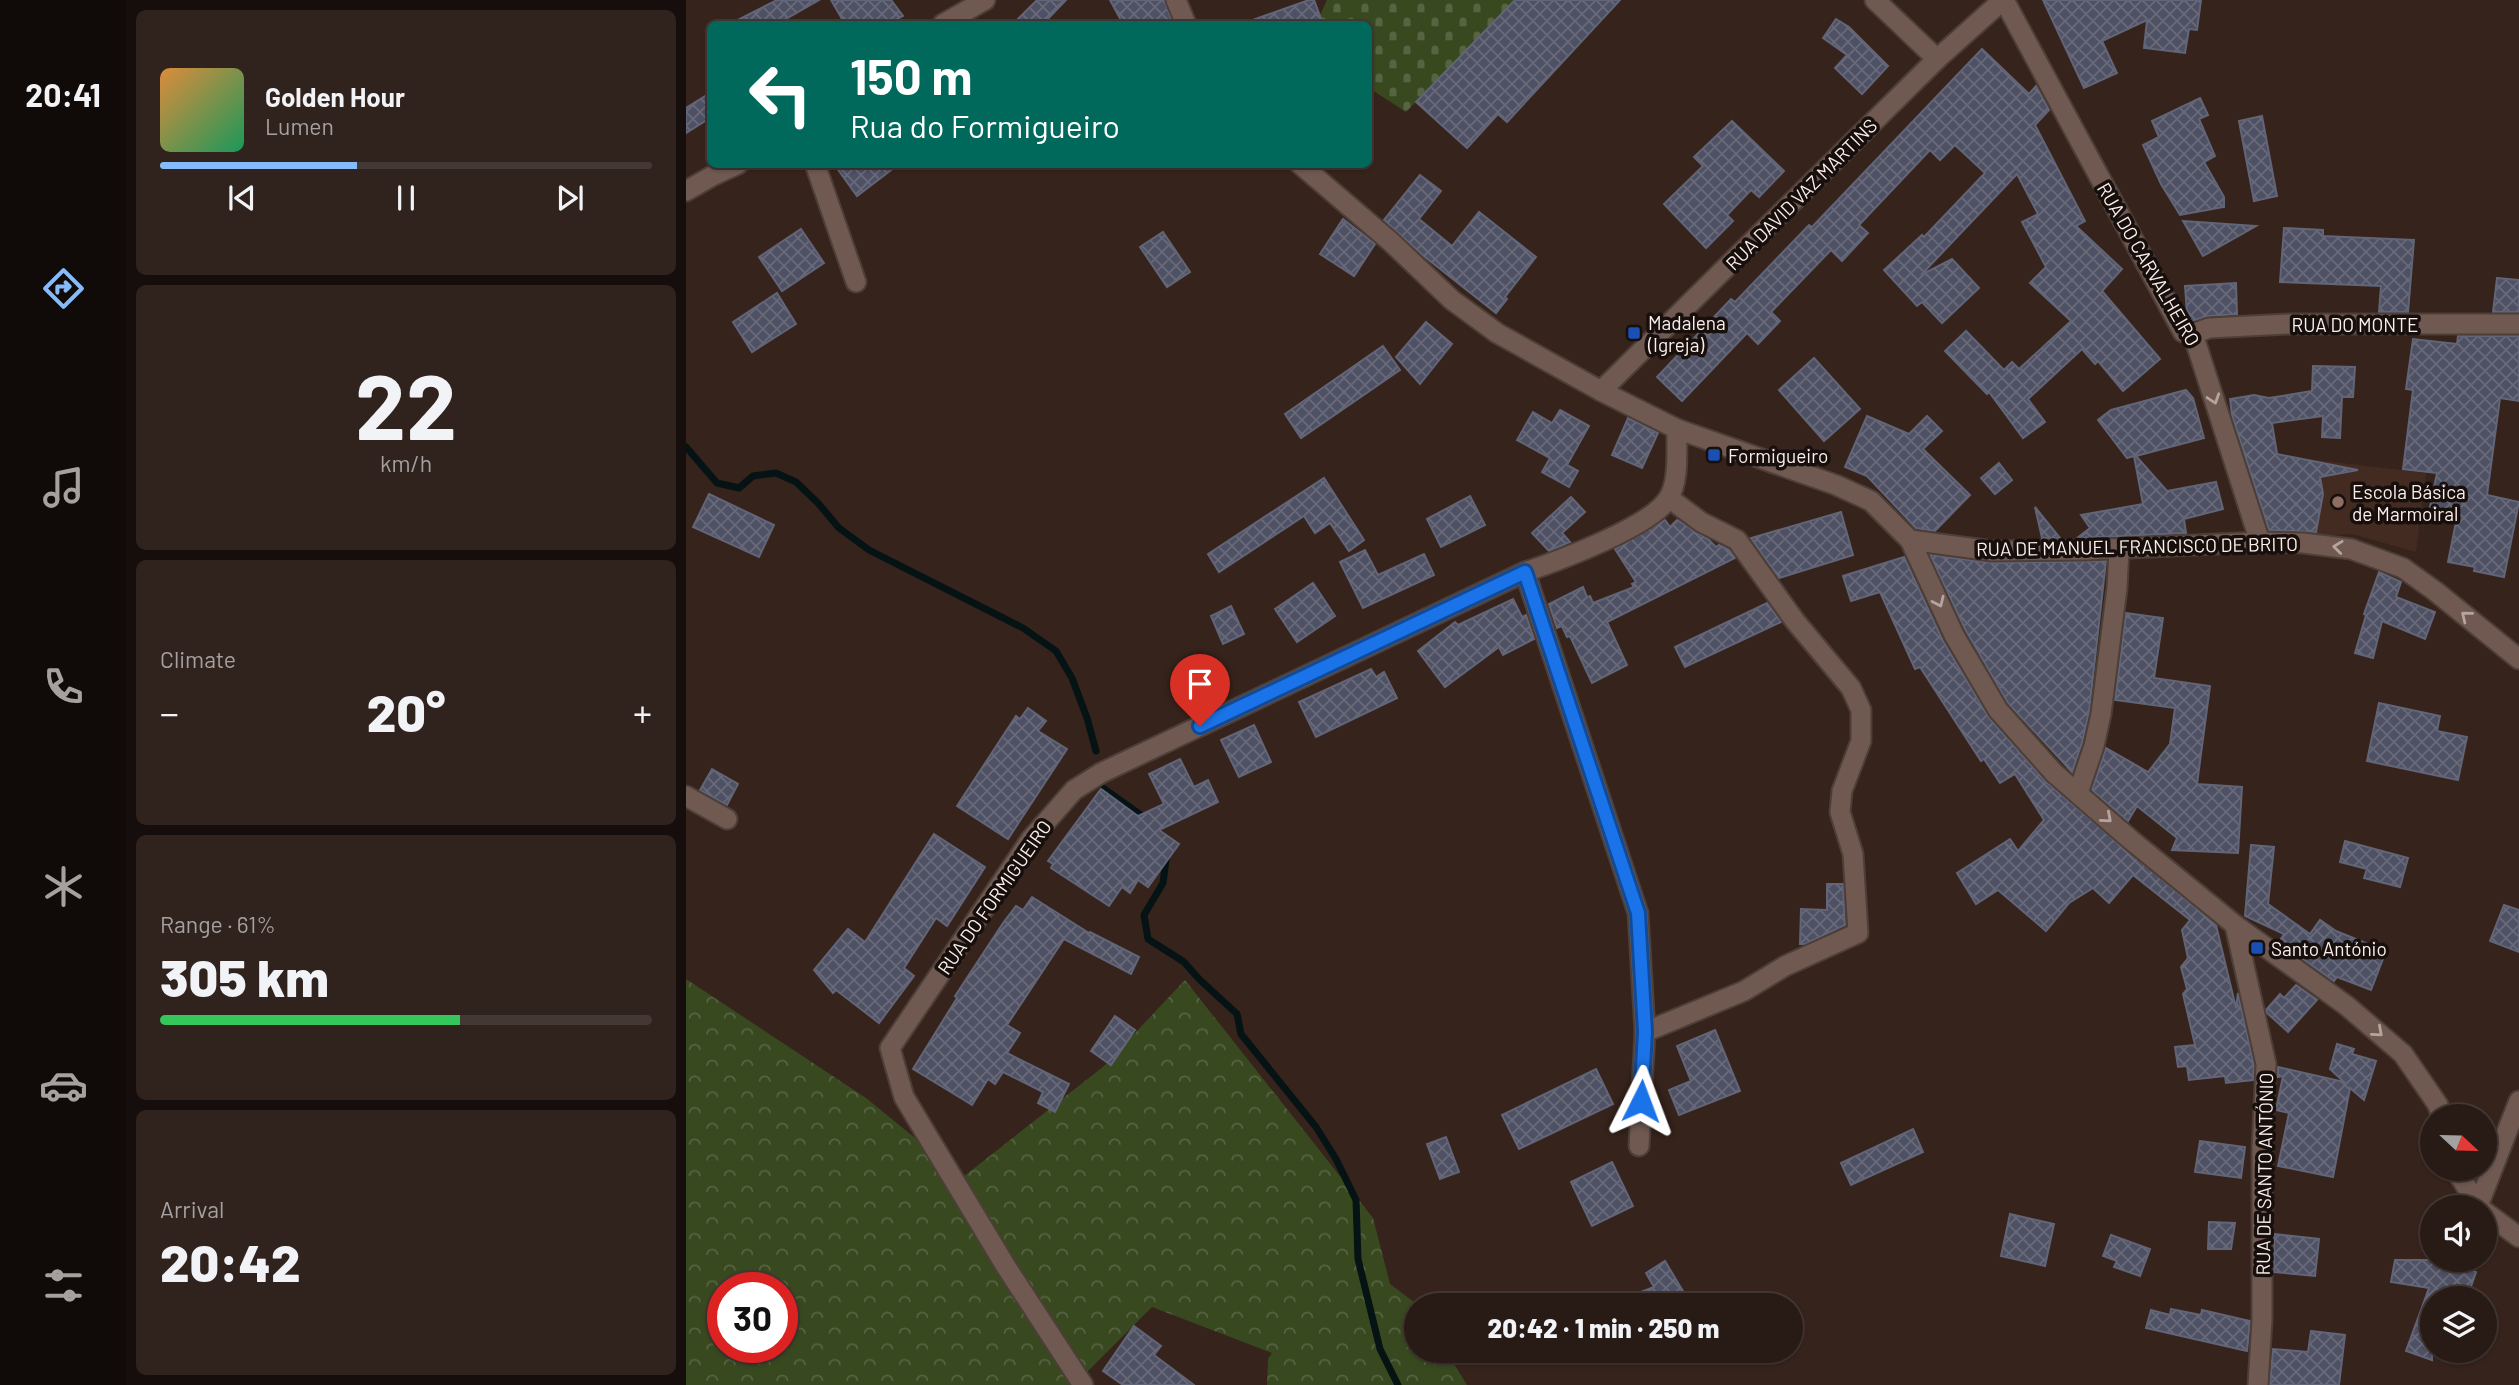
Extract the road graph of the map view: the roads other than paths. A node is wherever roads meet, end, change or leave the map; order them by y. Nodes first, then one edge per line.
1 (985, 0) edge
2 (1176, 0) edge
3 (1875, 0) edge
4 (2004, 0) edge
5 (948, 21) edge
6 (1185, 21) edge
7 (1937, 59) junction
8 (729, 168) edge
9 (816, 168) edge
10 (1305, 168) edge
11 (686, 191) edge
12 (856, 282) dead end
13 (2519, 324) edge
14 (2193, 334) junction
15 (1601, 391) junction
16 (1676, 429) junction
17 (1669, 498) junction
18 (1910, 540) junction
19 (2260, 542) junction
20 (2119, 549) junction
21 (1525, 572) junction
22 (2519, 659) edge
23 (2078, 793) junction
24 (686, 796) edge
25 (727, 819) dead end
26 (2235, 925) junction
27 (1645, 1032) junction
28 (2519, 1101) edge
29 (2437, 1104) edge
30 (1639, 1146) dead end
31 (2486, 1195) edge
32 (2497, 1220) edge
33 (2519, 1237) edge
34 (1083, 1385) edge
35 (2258, 1385) edge

1 - 5 street
2 - 6 street
3 - 7 street
4 - 7 street, RUA DAVID VAZ MARTINS
4 - 14 street, RUA DO CARVALHEIRO
7 - 15 street, RUA DAVID VAZ MARTINS
8 - 11 street
9 - 12 street
10 - 15 street
13 - 14 street, RUA DO MONTE
14 -> 19 street, RUA DO CARVALHEIRO
15 - 16 street
16 - 17 street
16 - 18 street
17 - 21 street, RUA DO FORMIGUEIRO
17 - 27 street
18 - 20 street, RUA DE MANUEL FRANCISCO DE BRITO
18 -> 23 street
19 - 20 street, RUA DE MANUEL FRANCISCO DE BRITO
22 -> 19 street, RUA DE MANUEL FRANCISCO DE BRITO
20 - 23 street
21 - 27 street
21 - 34 street, RUA DO FORMIGUEIRO
23 -> 26 street
24 - 25 street
26 -> 29 street
26 - 35 street, RUA DE SANTO ANTÓNIO
27 - 30 street
28 - 31 street
32 - 33 street

